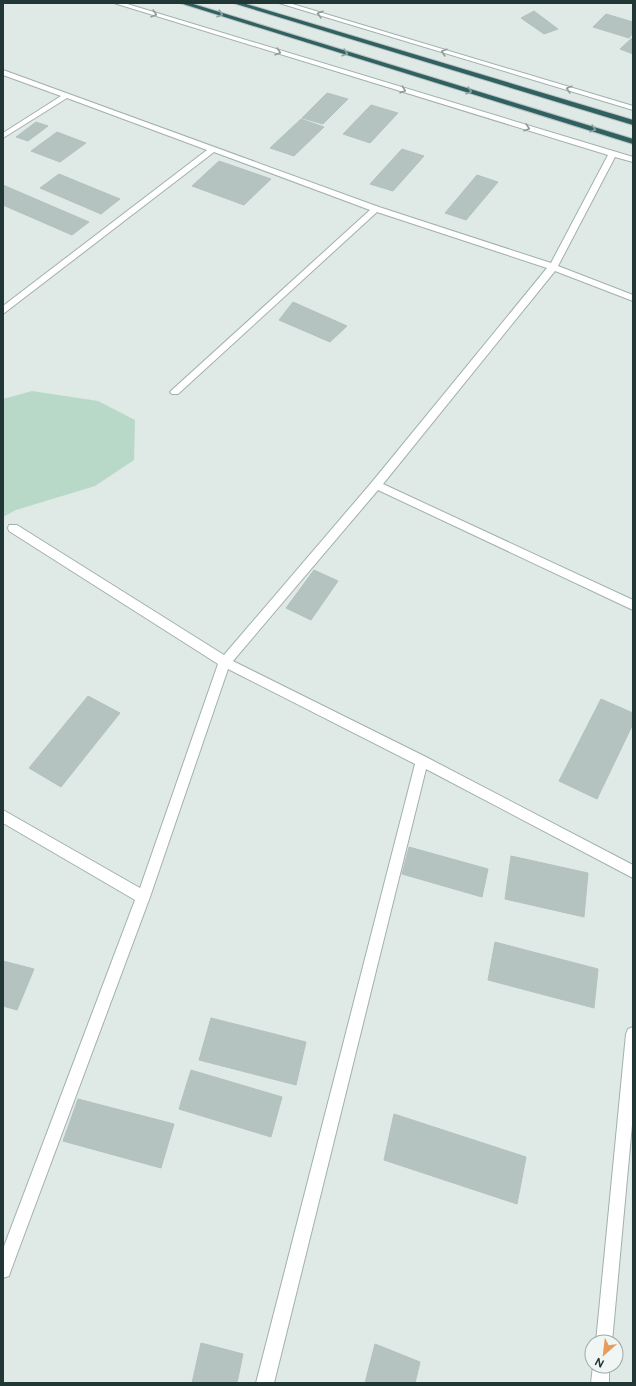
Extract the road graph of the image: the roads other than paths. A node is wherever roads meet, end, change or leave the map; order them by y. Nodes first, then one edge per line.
1 (117, 3) edge
2 (183, 3) edge
3 (236, 3) edge
4 (282, 3) edge
5 (3, 72) edge
6 (66, 95) junction
7 (633, 108) edge
8 (633, 123) edge
9 (3, 136) edge
10 (633, 142) edge
11 (212, 150) junction
12 (613, 154) junction
13 (633, 160) edge
14 (376, 209) junction
15 (553, 267) junction
16 (633, 298) edge
17 (3, 311) edge
18 (175, 392) dead end
19 (376, 485) junction
20 (13, 528) dead end
21 (633, 605) edge
22 (225, 662) junction
23 (422, 761) junction
24 (3, 816) edge
25 (633, 872) edge
26 (143, 897) junction
27 (633, 1034) edge
28 (3, 1270) edge
29 (605, 1334) edge
30 (265, 1383) edge

1 -> 12 street
2 -> 10 highway
3 - 8 highway
7 -> 4 street
5 - 6 street
6 - 9 street
6 - 11 street
11 - 14 street
11 - 17 street
12 - 13 street
12 - 15 street
14 - 15 street
14 - 18 street
15 - 16 street
15 - 19 street
19 - 21 street
19 - 22 street
20 - 22 street
22 - 23 street
22 - 26 street
23 - 25 street
23 - 30 street
24 - 26 street
26 - 28 street
27 - 29 street

